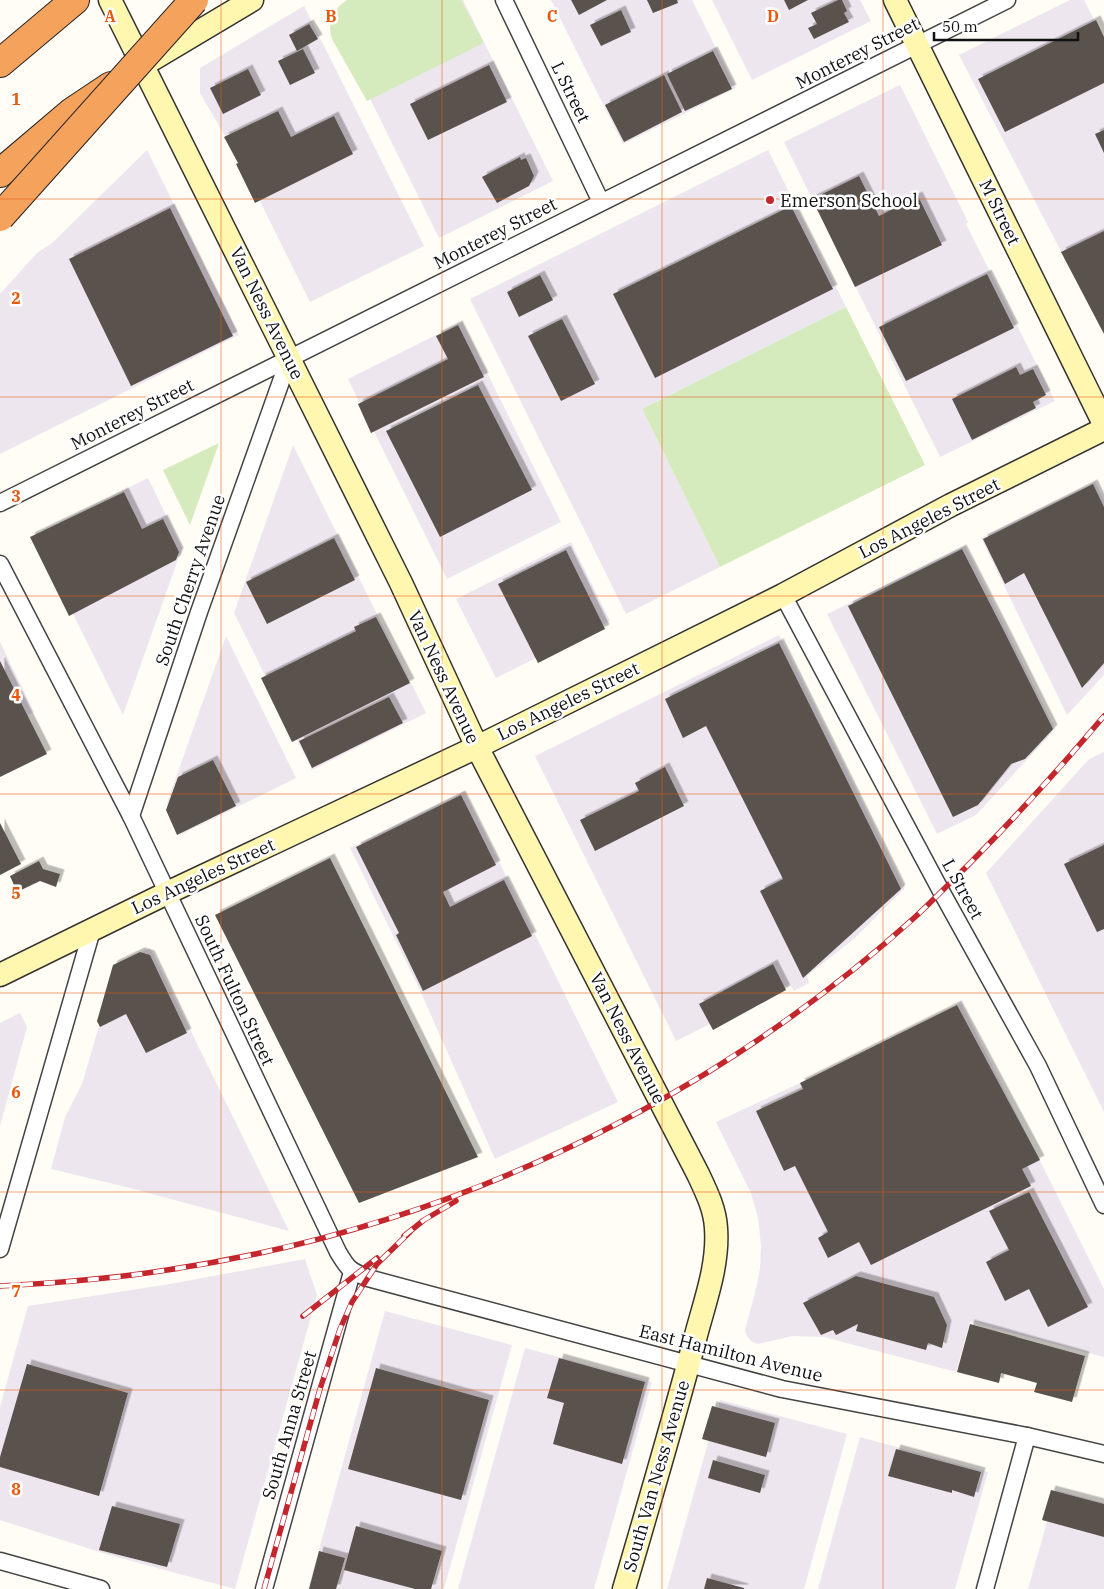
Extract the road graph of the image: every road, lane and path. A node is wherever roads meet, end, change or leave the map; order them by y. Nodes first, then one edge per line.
1 (75, 0) edge
2 (110, 0) edge
3 (194, 0) edge
4 (252, 0) edge
5 (504, 0) edge
6 (896, 0) edge
7 (1008, 0) edge
8 (917, 45) junction
9 (0, 63) edge
10 (143, 65) junction
11 (0, 173) edge
12 (601, 202) junction
13 (0, 217) edge
14 (289, 359) junction
15 (1104, 424) edge
16 (1104, 429) edge
17 (0, 503) edge
18 (0, 564) edge
19 (783, 595) junction
20 (477, 747) junction
21 (131, 816) junction
22 (167, 893) junction
23 (92, 930) junction
24 (0, 975) edge
25 (1104, 1205) edge
26 (0, 1249) edge
27 (352, 1272) junction
28 (688, 1364) junction
29 (1027, 1436) junction
30 (1104, 1454) edge
31 (0, 1561) edge
32 (101, 1589) edge
33 (264, 1589) edge
34 (624, 1589) edge
35 (985, 1589) edge

1 - 9 highway
2 - 10 street, Van Ness Avenue
3 - 13 highway, bridge
4 - 10 street
5 - 12 street, L Street
6 - 8 street, M Street
7 - 8 street, Monterey Street
8 - 12 street, Monterey Street
8 - 15 street, M Street
10 - 11 highway
10 - 14 street, Van Ness Avenue
12 - 14 street, Monterey Street
14 - 17 street, Monterey Street
14 - 20 street, Van Ness Avenue
14 - 21 street, South Cherry Avenue
16 - 19 street, Los Angeles Street
18 - 21 street, South Fulton Street
19 - 20 street, Los Angeles Street
19 - 25 street, L Street
20 - 22 street, Los Angeles Street
20 - 28 street, Van Ness Avenue
21 - 22 street, South Fulton Street
22 - 23 street, Los Angeles Street
22 - 27 street, South Fulton Street
23 - 24 street, Los Angeles Street
23 - 26 street
27 - 28 street, East Hamilton Avenue
27 - 33 street, South Anna Street
28 - 29 street, East Hamilton Avenue
28 - 34 street, South Van Ness Avenue
29 - 30 street, East Hamilton Avenue
29 - 35 street
31 - 32 street

